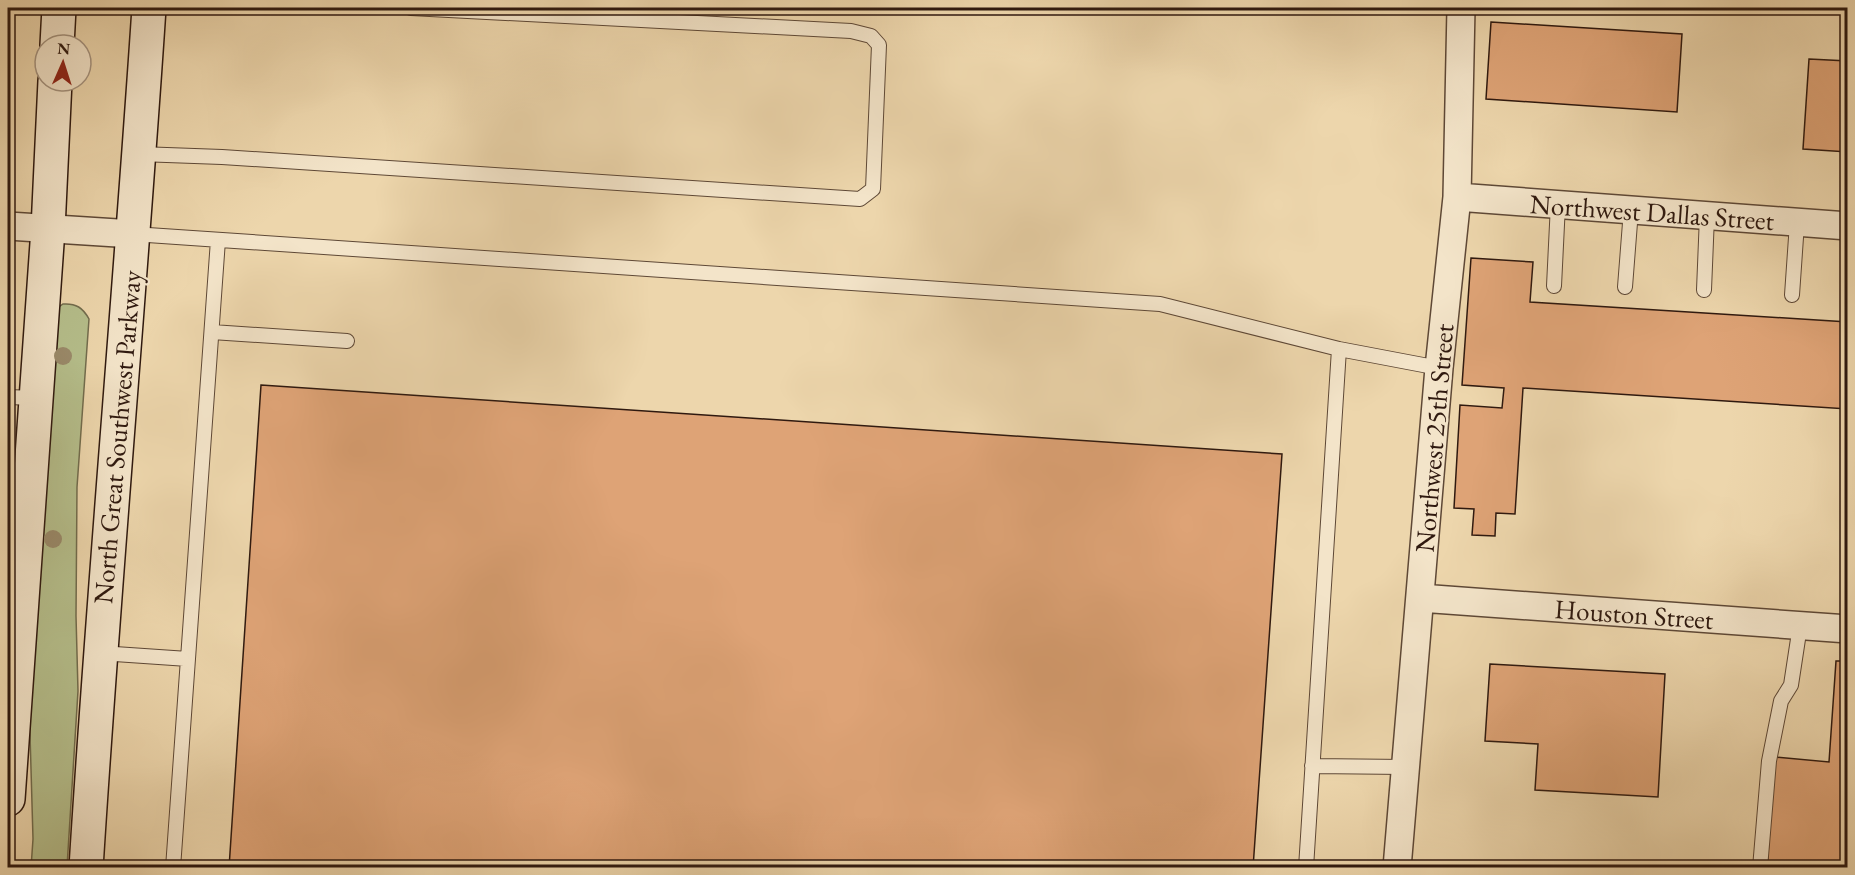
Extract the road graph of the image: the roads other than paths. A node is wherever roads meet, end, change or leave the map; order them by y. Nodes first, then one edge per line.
1 (58, 8) edge
2 (149, 8) edge
3 (411, 8) edge
4 (1461, 8) edge
5 (57, 33) edge
6 (54, 93) edge
7 (139, 154) junction
8 (1457, 197) junction
9 (1558, 204) junction
10 (1631, 210) junction
11 (1707, 216) junction
12 (1797, 223) junction
13 (8, 226) edge
14 (1848, 226) edge
15 (48, 229) junction
16 (134, 234) junction
17 (218, 240) junction
18 (1554, 286) dead end
19 (1625, 287) dead end
20 (1704, 290) dead end
21 (1792, 295) dead end
22 (212, 332) junction
23 (347, 341) dead end
24 (1339, 349) junction
25 (1439, 368) junction
26 (21, 398) edge
27 (15, 575) edge
28 (1420, 598) junction
29 (1800, 626) junction
30 (1848, 629) edge
31 (100, 653) junction
32 (188, 659) junction
33 (10, 738) edge
34 (1312, 766) junction
35 (1406, 767) junction
36 (8, 799) edge
37 (86, 867) edge
38 (173, 867) edge
39 (1306, 867) edge
40 (1397, 867) edge
41 (1760, 867) edge

1 - 5 main road
2 - 7 main road, North Great Southwest Parkway
3 - 7 lane
4 - 8 street, Northwest 25th Street
6 - 15 main road
7 - 16 main road, North Great Southwest Parkway
8 - 9 street, Northwest Dallas Street
8 - 25 street, Northwest 25th Street
9 - 10 street, Northwest Dallas Street
9 - 18 lane
10 - 11 street, Northwest Dallas Street
10 - 19 lane
11 - 12 street, Northwest Dallas Street
11 - 20 lane
12 - 14 street, Northwest Dallas Street
12 - 21 lane
13 - 15 street
15 - 16 street
15 - 26 main road
16 - 17 lane
16 - 31 main road, North Great Southwest Parkway
17 - 22 lane
17 - 24 lane
22 - 23 lane
22 - 32 lane
24 - 25 lane
24 - 34 lane
25 - 28 street, Northwest 25th Street
26 - 27 main road
27 - 33 main road
28 - 29 street, Houston Street
28 - 35 street, Northwest 25th Street
29 - 30 street, Houston Street
29 - 41 lane
31 - 32 lane
31 - 37 main road, North Great Southwest Parkway
32 - 38 lane
33 - 36 main road
34 - 35 lane
34 - 39 lane
35 - 40 street, Northwest 25th Street

